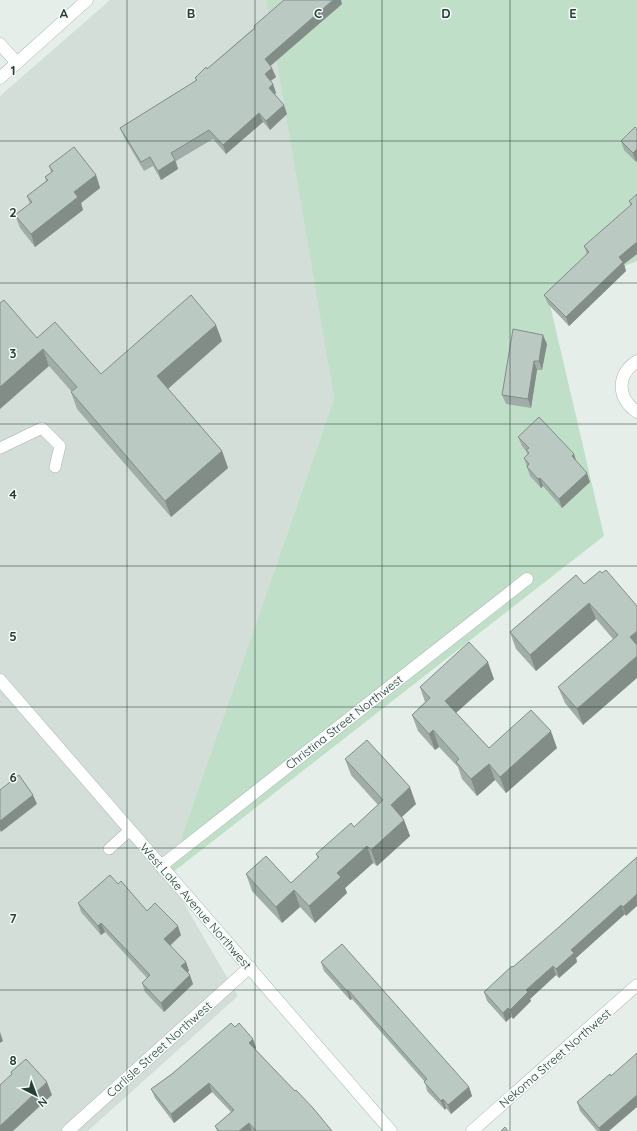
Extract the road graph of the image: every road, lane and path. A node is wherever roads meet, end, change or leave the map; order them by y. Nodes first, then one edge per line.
1 (87, 0) edge
2 (0, 44) edge
3 (17, 63) junction
4 (0, 78) edge
5 (637, 361) edge
6 (637, 412) edge
7 (0, 448) edge
8 (55, 467) dead end
9 (527, 579) dead end
10 (0, 680) edge
11 (130, 830) junction
12 (109, 849) dead end
13 (161, 866) junction
14 (250, 967) junction
15 (637, 985) edge
16 (68, 1131) edge
17 (391, 1131) edge
18 (472, 1131) edge

1 - 3 street
2 - 3 street
3 - 4 street
5 - 6 street
7 - 8 lane
9 - 13 street, Christina Street Northwest
10 - 11 street, West Lake Avenue Northwest
11 - 12 lane
11 - 13 street, West Lake Avenue Northwest
13 - 14 street, West Lake Avenue Northwest
14 - 16 street, Carlisle Street Northwest
14 - 17 street, West Lake Avenue Northwest
15 - 18 street, Nekoma Street Northwest

